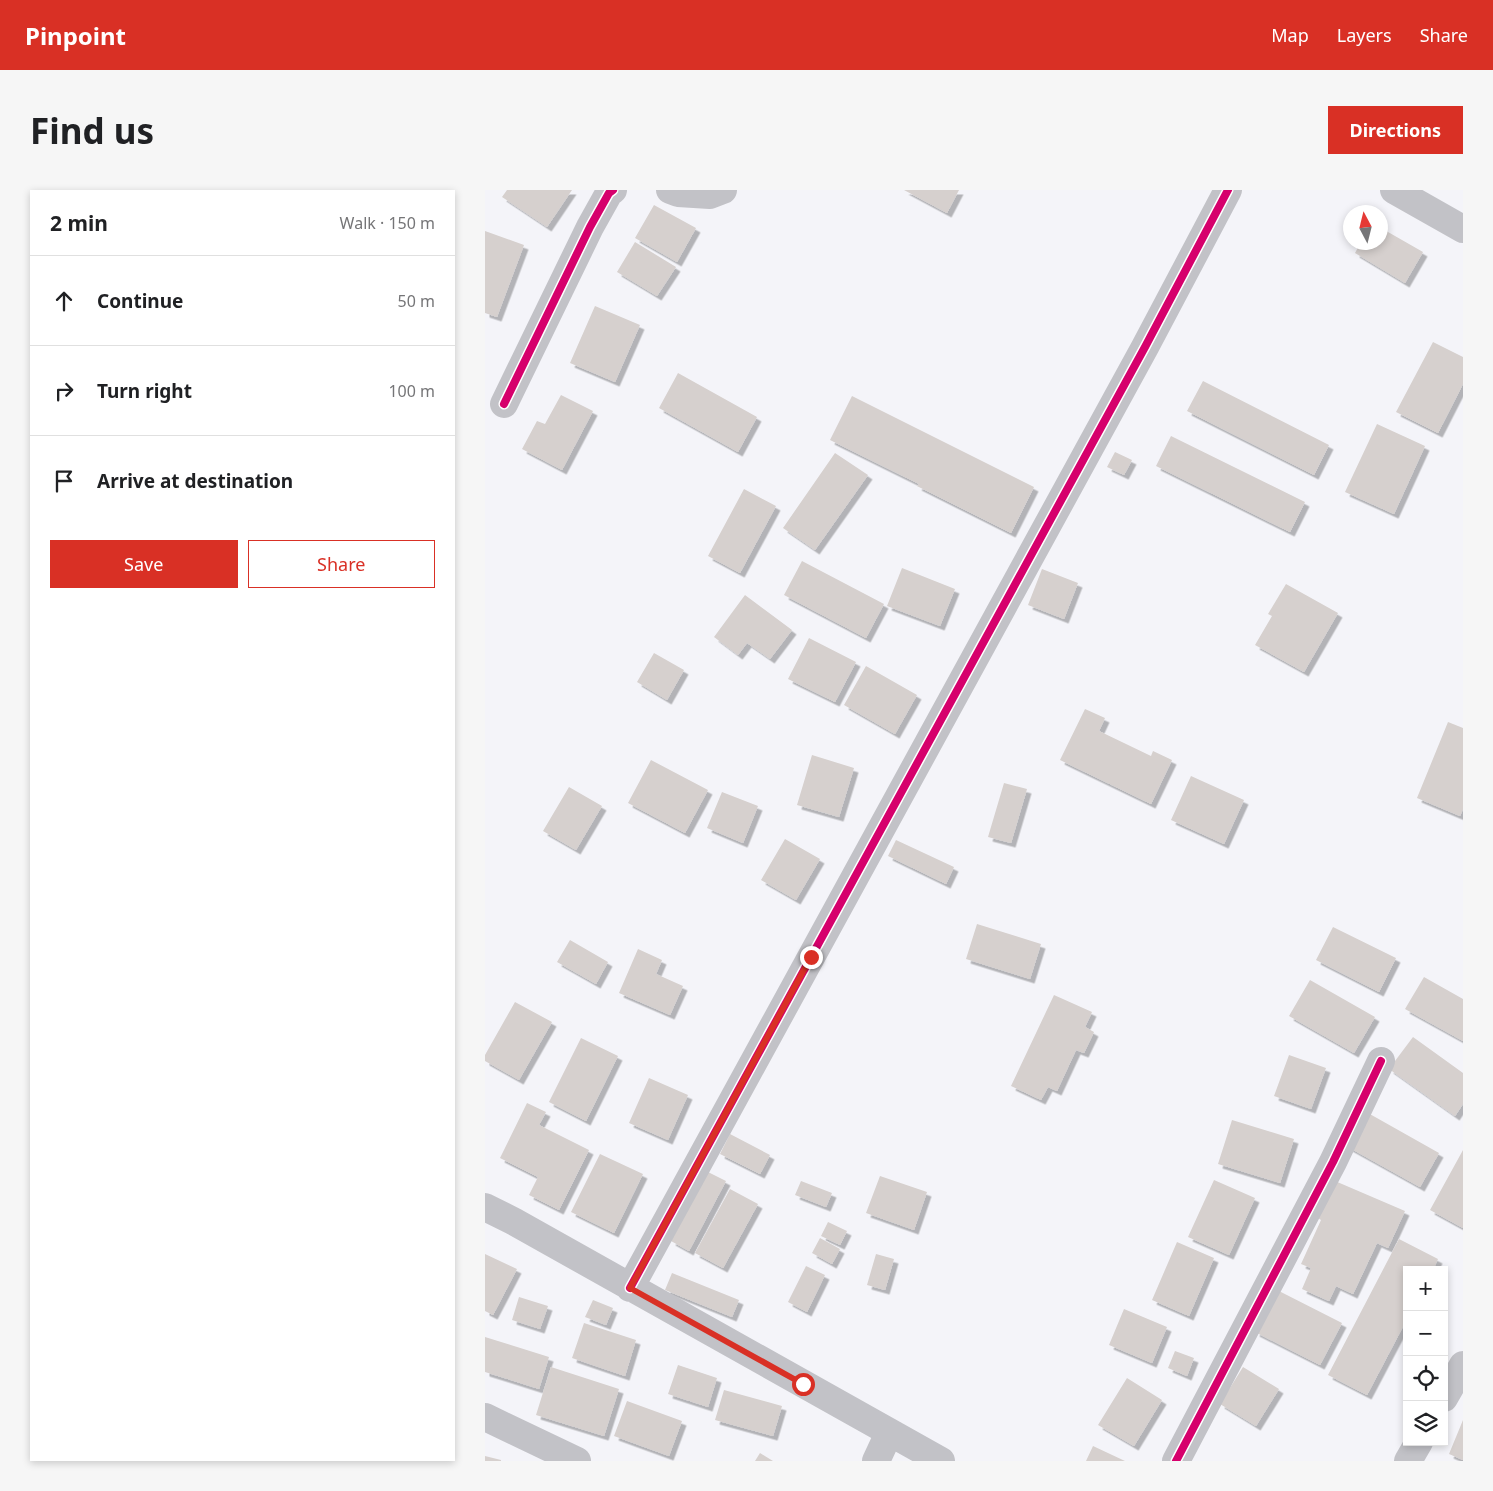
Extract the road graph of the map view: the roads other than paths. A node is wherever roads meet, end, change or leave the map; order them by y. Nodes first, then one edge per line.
1 (613, 190) edge
2 (670, 190) edge
3 (723, 190) edge
4 (1228, 190) edge
5 (1393, 190) edge
6 (1463, 229) edge
7 (504, 404) dead end
8 (1381, 1061) dead end
9 (485, 1207) edge
10 (630, 1288) junction
11 (1463, 1365) edge
12 (1448, 1391) edge
13 (485, 1417) edge
14 (889, 1433) junction
15 (1417, 1446) edge
16 (577, 1461) edge
17 (876, 1461) edge
18 (941, 1461) edge
19 (1176, 1461) edge
20 (1409, 1461) edge

1 - 7 street
2 - 3 street
4 - 10 street
5 - 6 street
8 - 19 street
9 - 10 street
10 - 14 street
11 - 12 street
13 - 16 street
14 - 17 street
14 - 18 street
15 - 20 street

